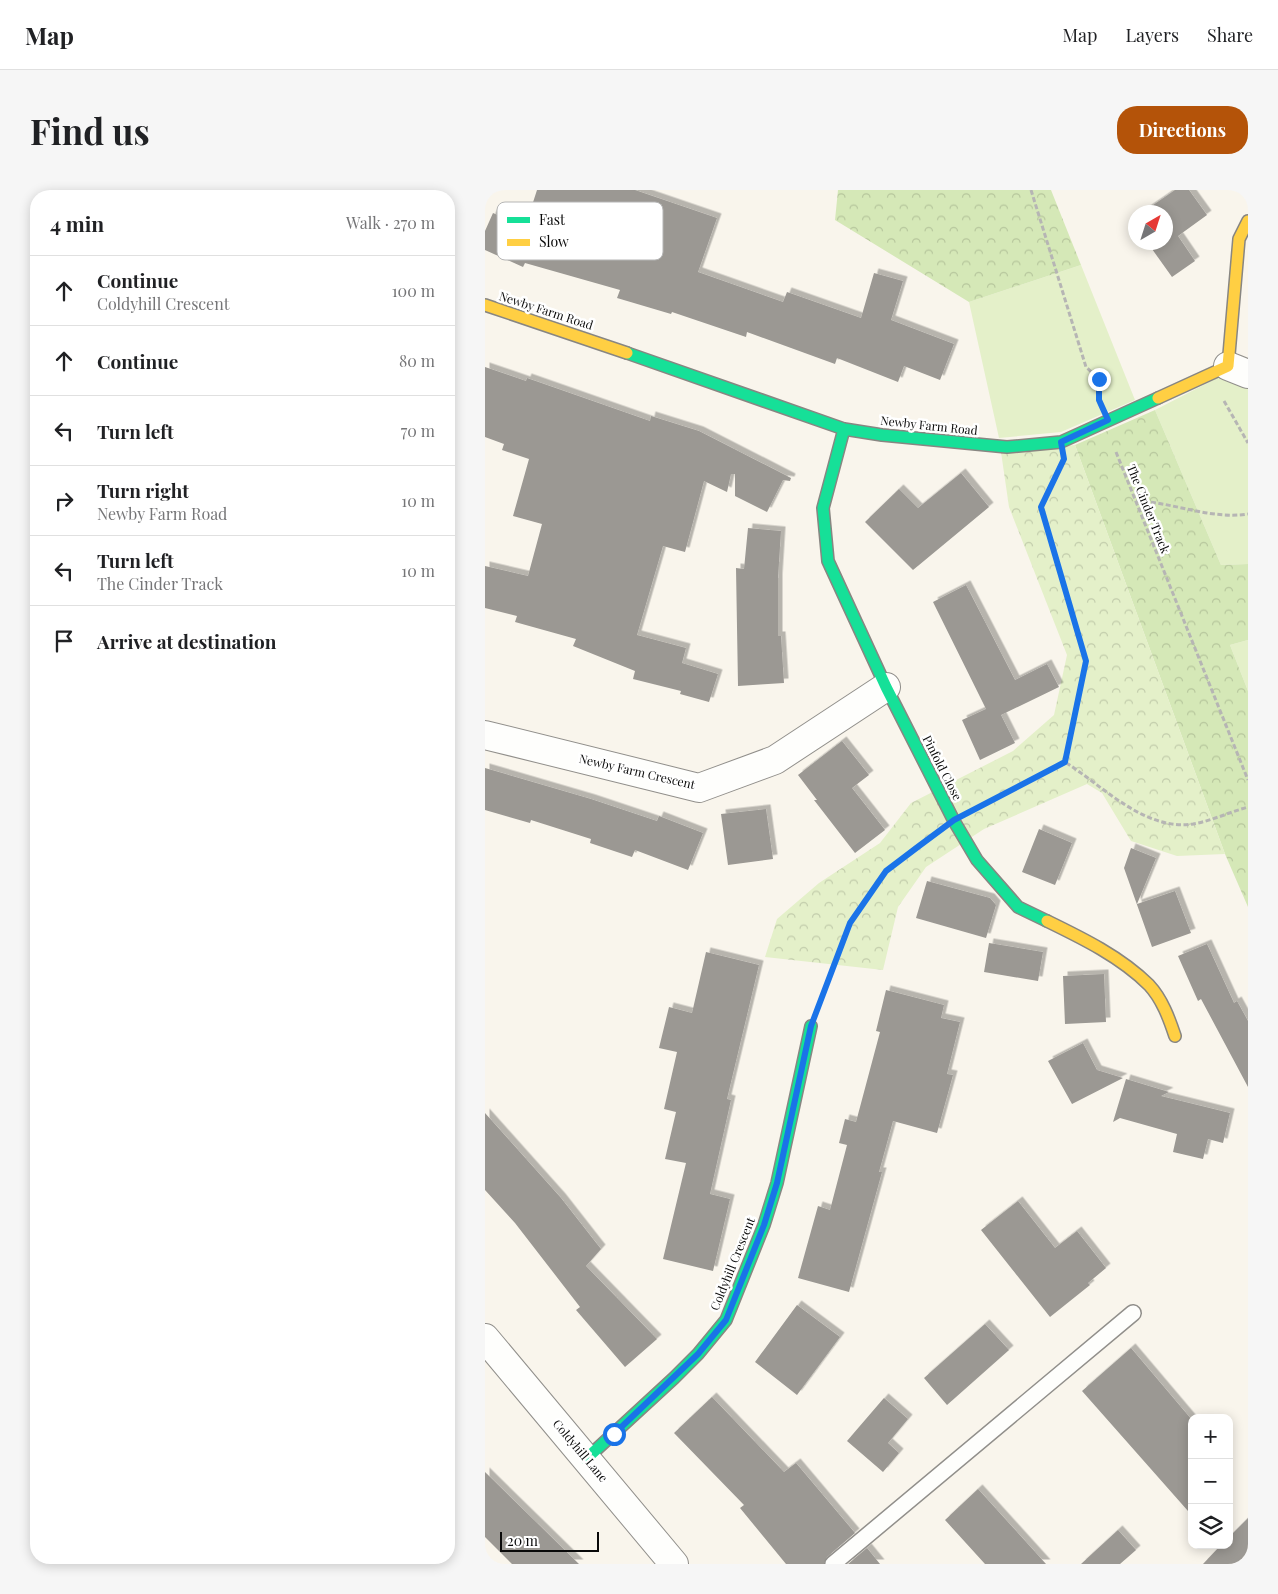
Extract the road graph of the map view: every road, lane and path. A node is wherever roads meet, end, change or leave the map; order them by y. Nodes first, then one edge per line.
1 (1031, 190) edge
2 (1248, 221) edge
3 (485, 305) edge
4 (1228, 372) edge
5 (1108, 420) junction
6 (844, 429) junction
7 (1061, 442) junction
8 (1248, 444) edge
9 (1136, 501) junction
10 (1248, 514) edge
11 (886, 687) junction
12 (485, 736) edge
13 (1065, 762) junction
14 (1248, 780) edge
15 (1248, 807) edge
16 (954, 820) junction
17 (811, 1026) joint
18 (1175, 1036) dead end
19 (1133, 1314) dead end
20 (485, 1338) edge
21 (586, 1460) junction
22 (674, 1564) edge
23 (833, 1564) edge

1 - 5 path, The Cinder Track
2 - 4 street
3 - 6 street, Newby Farm Road
4 - 5 street, Newby Farm Road
4 - 8 path
5 - 7 street, Newby Farm Road
5 - 9 path, The Cinder Track
6 - 7 street, Newby Farm Road
6 - 11 street, Pinfold Close
7 - 13 path
9 - 10 path
9 - 14 path, The Cinder Track
11 - 12 street, Newby Farm Crescent
11 - 16 street, Pinfold Close
13 - 15 path
13 - 16 path
16 - 17 path
16 - 18 street, Pinfold Close
17 - 21 street, Coldyhill Crescent
19 - 23 lane
20 - 21 street, Coldyhill Lane
21 - 22 street, Coldyhill Lane

